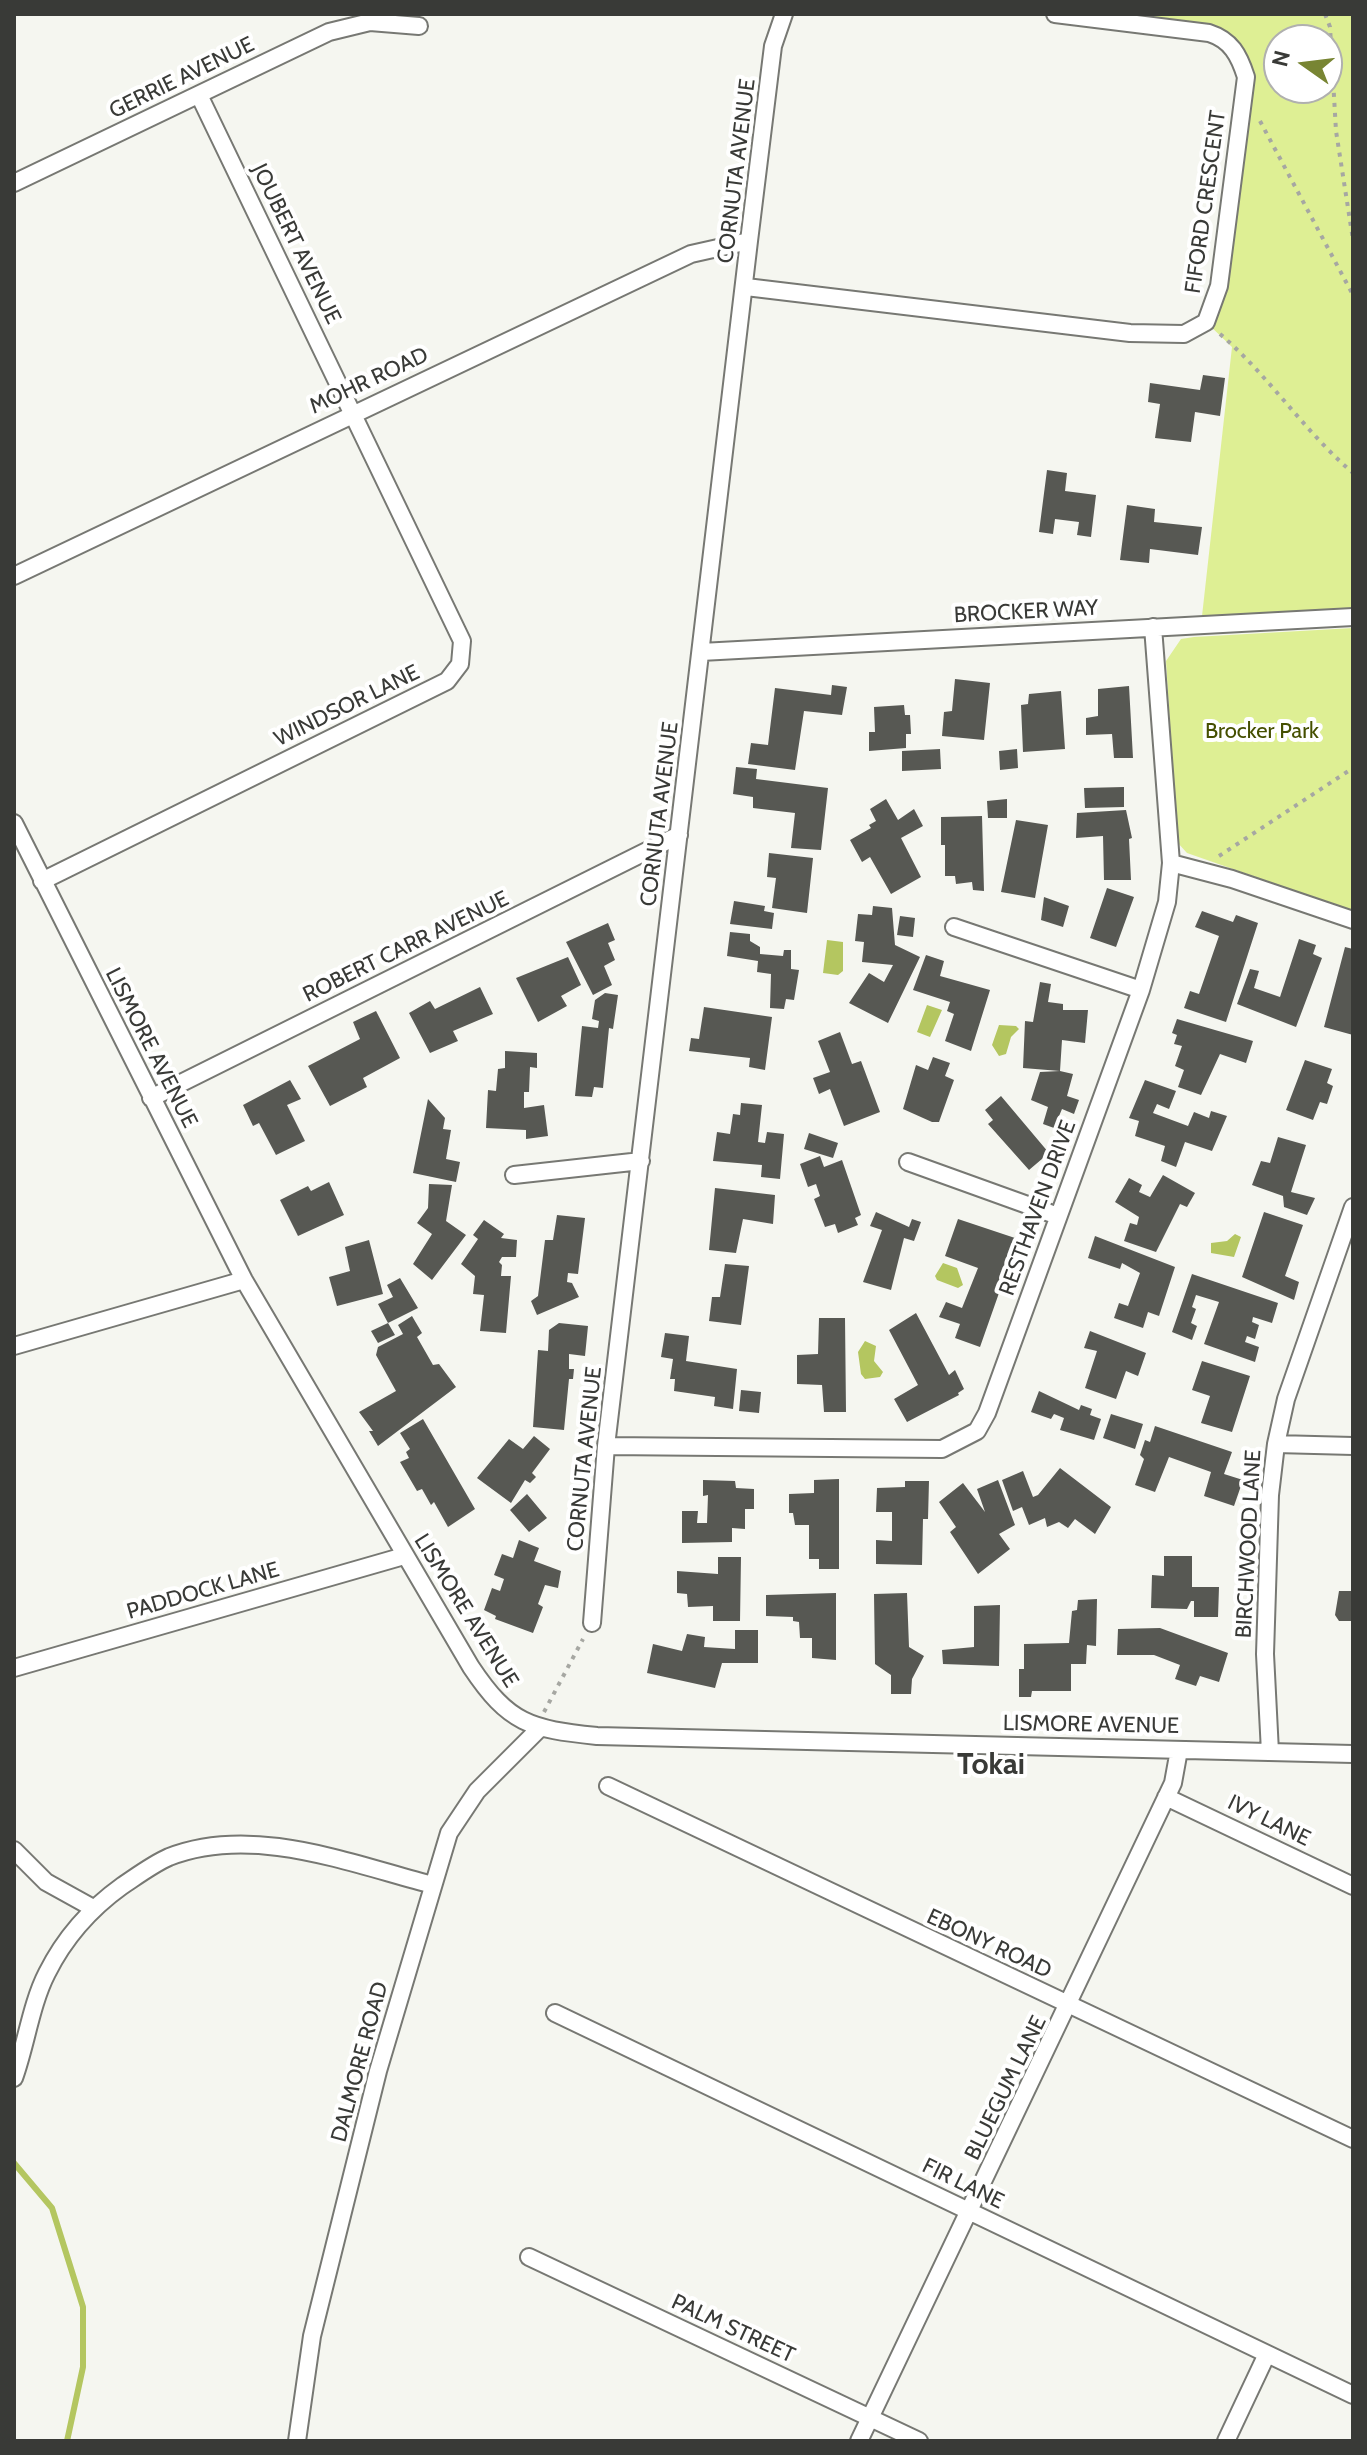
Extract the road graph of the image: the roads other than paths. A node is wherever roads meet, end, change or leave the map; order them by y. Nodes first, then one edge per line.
1 (784, 14) edge
2 (1055, 14) edge
3 (419, 26) dead end
4 (199, 95) junction
5 (14, 183) edge
6 (749, 241) junction
7 (746, 287) junction
8 (353, 413) junction
9 (14, 576) edge
10 (1353, 617) edge
11 (1153, 627) junction
12 (701, 652) junction
13 (14, 823) edge
14 (679, 835) junction
15 (1171, 863) junction
16 (42, 881) junction
17 (1353, 920) edge
18 (954, 927) dead end
19 (1141, 990) junction
20 (151, 1098) junction
21 (641, 1161) junction
22 (908, 1162) dead end
23 (514, 1175) dead end
24 (1353, 1207) edge
25 (1058, 1216) junction
26 (244, 1280) junction
27 (14, 1346) edge
28 (1276, 1444) junction
29 (606, 1446) junction
30 (1353, 1446) edge
31 (404, 1556) junction
32 (592, 1623) road end
33 (14, 1668) edge
34 (535, 1726) junction
35 (1179, 1750) junction
36 (1270, 1752) junction
37 (1353, 1754) edge
38 (608, 1786) dead end
39 (1166, 1797) junction
40 (14, 1850) edge
41 (433, 1885) junction
42 (1353, 1886) edge
43 (93, 1908) junction
44 (1070, 2006) junction
45 (555, 2013) dead end
46 (14, 2078) edge
47 (1353, 2139) edge
48 (970, 2212) junction
49 (529, 2257) dead end
50 (1267, 2354) junction
51 (1353, 2395) edge
52 (870, 2418) junction
53 (297, 2441) edge
54 (859, 2441) edge
55 (919, 2441) edge
56 (1226, 2441) edge

1 - 6 street, CORNUTA AVENUE
2 - 7 street, FIFORD CRESCENT
3 - 4 street, GERRIE AVENUE
4 - 5 street, GERRIE AVENUE
4 - 8 street, JOUBERT AVENUE
6 - 7 street, CORNUTA AVENUE
6 - 8 street, MOHR ROAD
7 - 12 street, CORNUTA AVENUE
8 - 9 street, MOHR ROAD
8 - 16 street, WINDSOR LANE
10 - 11 street, BROCKER WAY
11 - 12 street, BROCKER WAY
11 - 15 street, RESTHAVEN DRIVE
12 - 14 street, CORNUTA AVENUE
13 - 16 street, LISMORE AVENUE
14 - 20 street, ROBERT CARR AVENUE
14 - 21 street, CORNUTA AVENUE
15 - 17 street
15 - 19 street, RESTHAVEN DRIVE
16 - 20 street, LISMORE AVENUE
18 - 19 street
19 - 25 street, RESTHAVEN DRIVE
20 - 26 street, LISMORE AVENUE
21 - 23 street
21 - 29 street, CORNUTA AVENUE
22 - 25 street
24 - 28 street, BIRCHWOOD LANE
25 - 29 street, RESTHAVEN DRIVE
26 - 27 street
26 - 31 street, LISMORE AVENUE
28 - 30 street
28 - 36 street, BIRCHWOOD LANE
29 - 32 street, CORNUTA AVENUE
31 - 33 street, PADDOCK LANE
31 - 34 street, LISMORE AVENUE
34 - 35 street, LISMORE AVENUE
34 - 41 street, DALMORE ROAD
35 - 36 street, LISMORE AVENUE
35 - 39 street, BLUEGUM LANE
36 - 37 street, LISMORE AVENUE
38 - 44 street, EBONY ROAD
39 - 42 street, IVY LANE
39 - 44 street, BLUEGUM LANE
40 - 43 street
41 - 43 street
41 - 53 street, DALMORE ROAD
43 - 46 street
44 - 47 street, EBONY ROAD
44 - 48 street, BLUEGUM LANE
45 - 48 street, FIR LANE
48 - 50 street, FIR LANE
48 - 52 street, BLUEGUM LANE
49 - 52 street, PALM STREET
50 - 51 street, FIR LANE
50 - 56 street
52 - 54 street, BLUEGUM LANE
52 - 55 street, PALM STREET

